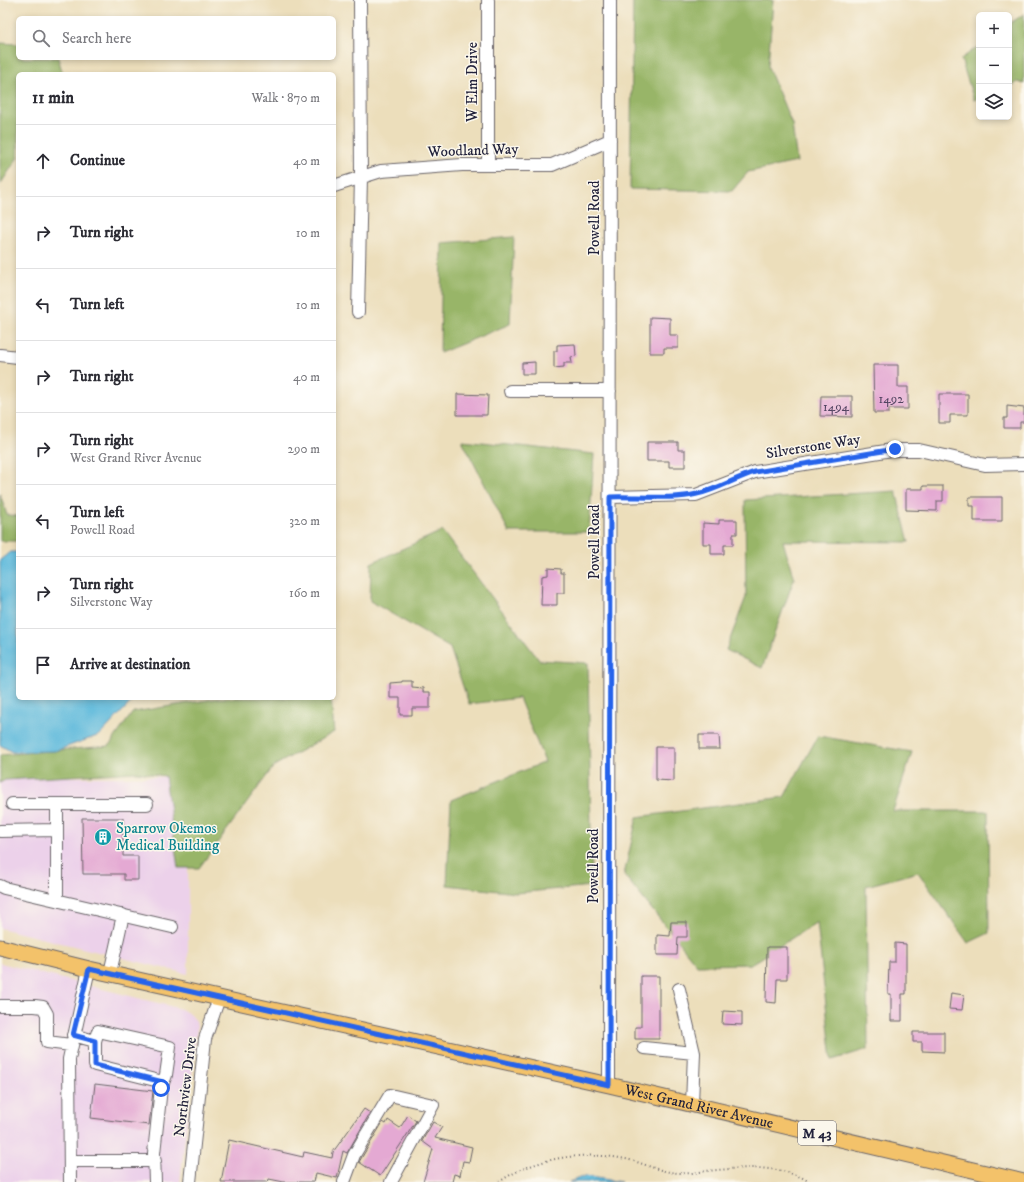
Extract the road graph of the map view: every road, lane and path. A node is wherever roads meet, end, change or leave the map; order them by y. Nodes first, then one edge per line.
1 (360, 0) edge
2 (488, 0) edge
3 (610, 0) edge
4 (610, 140) junction
5 (488, 164) junction
6 (361, 178) junction
7 (336, 185) edge
8 (358, 312) dead end
9 (0, 355) edge
10 (16, 357) edge
11 (510, 391) dead end
12 (610, 391) junction
13 (1024, 464) edge
14 (610, 497) junction
15 (12, 804) dead end
16 (57, 804) junction
17 (147, 804) dead end
18 (57, 830) junction
19 (0, 831) edge
20 (0, 886) edge
21 (57, 900) junction
22 (123, 915) junction
23 (172, 926) dead end
24 (0, 947) edge
25 (89, 969) junction
26 (110, 973) junction
27 (679, 989) dead end
28 (219, 998) junction
29 (0, 1006) edge
30 (72, 1040) junction
31 (95, 1041) junction
32 (644, 1048) dead end
33 (694, 1053) junction
34 (163, 1082) junction
35 (609, 1085) junction
36 (692, 1104) junction
37 (70, 1161) junction
38 (155, 1161) junction
39 (70, 1182) edge
40 (155, 1182) edge
41 (190, 1182) edge
42 (344, 1182) edge
43 (391, 1182) edge
44 (499, 1182) edge
45 (810, 1182) edge
46 (1024, 1182) edge

1 - 6 street
2 - 5 street, W Elm Drive
3 - 4 street, Powell Road
4 - 5 street, Woodland Way
4 - 12 street, Powell Road
5 - 6 street, Woodland Way
6 - 7 street, Woodland Way
6 - 8 street
9 - 10 street
11 - 12 street
12 - 14 street, Powell Road
13 - 14 street, Silverstone Way
14 - 35 street, Powell Road
15 - 16 street
16 - 17 street
16 - 18 street
18 - 19 street
18 - 21 street
20 - 21 street
21 - 22 street
22 - 23 street
22 - 26 street
24 - 25 main road, West Grand River Avenue / M 43
25 - 26 main road, West Grand River Avenue / M 43
25 - 30 street
26 - 28 main road, West Grand River Avenue / M 43
27 - 33 street
28 - 35 main road, West Grand River Avenue / M 43
28 - 41 street, Northview Drive
29 - 30 street
30 - 31 street
30 - 37 street
31 - 34 street
31 - 34 street
32 - 33 street
33 - 36 street
34 - 38 street
35 - 36 main road, West Grand River Avenue / M 43
36 - 46 main road, West Grand River Avenue / M 43
37 - 38 street
37 - 39 street
38 - 40 street
42 - 43 street
44 - 45 path

